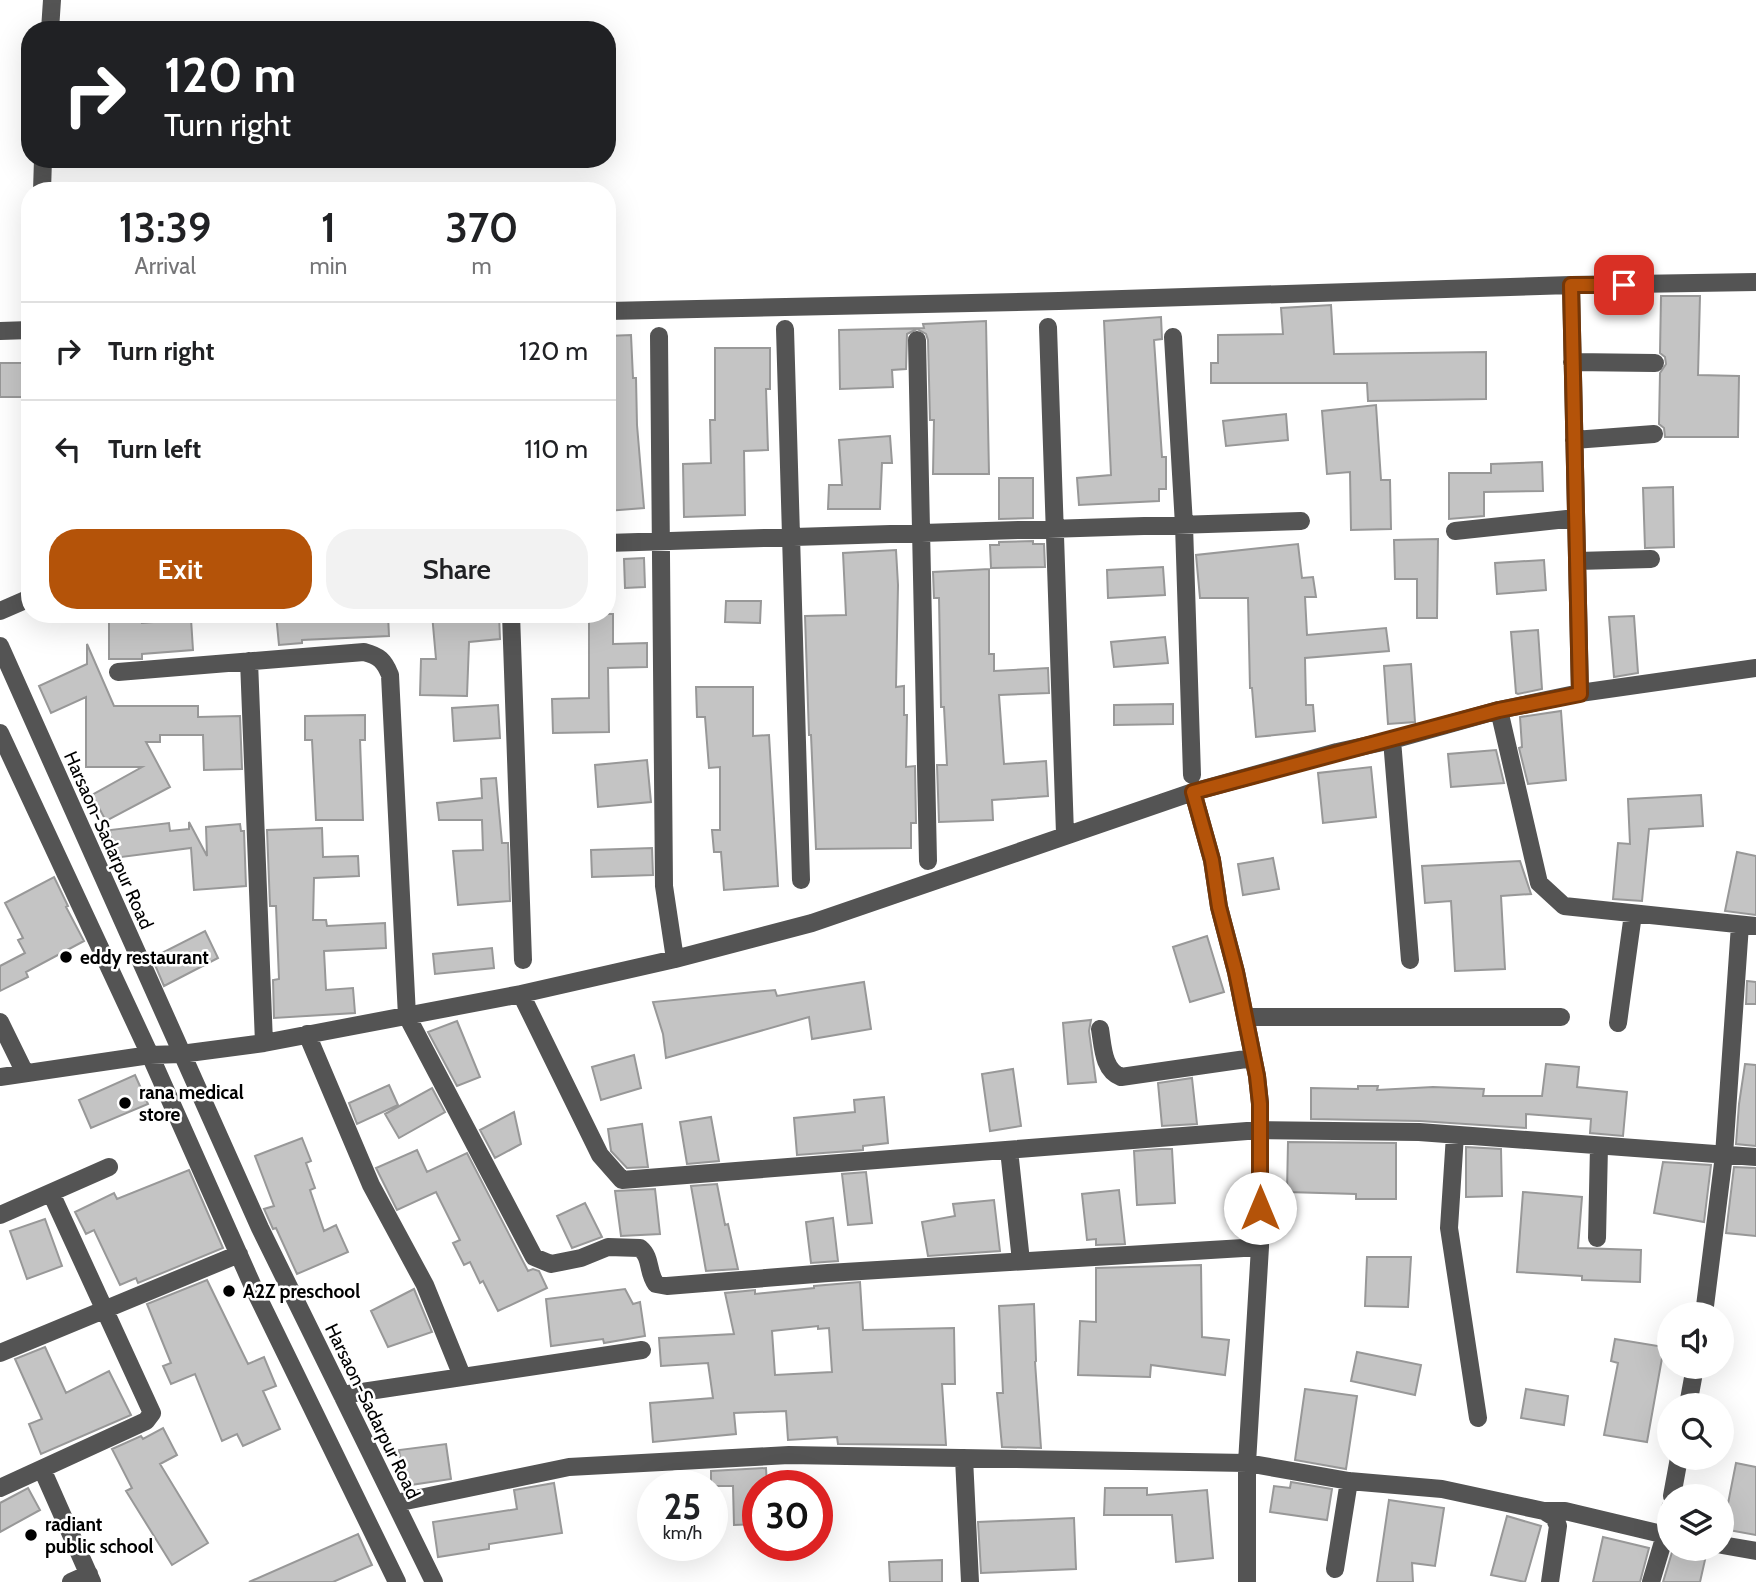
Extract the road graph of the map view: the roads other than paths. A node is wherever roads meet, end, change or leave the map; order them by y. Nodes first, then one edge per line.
1 (52, 0) edge
2 (51, 21) edge
3 (1756, 282) edge
4 (1571, 285) junction
5 (616, 311) edge
6 (1048, 327) dead end
7 (21, 330) edge
8 (785, 330) dead end
9 (0, 331) edge
10 (659, 336) dead end
11 (1173, 337) dead end
12 (917, 340) dead end
13 (1572, 362) junction
14 (1655, 363) dead end
15 (1654, 434) dead end
16 (1574, 440) junction
17 (1576, 518) junction
18 (1301, 521) dead end
19 (1184, 524) junction
20 (1055, 529) junction
21 (1455, 531) dead end
22 (921, 533) junction
23 (791, 537) junction
24 (663, 541) junction
25 (616, 543) edge
26 (1651, 559) dead end
27 (1577, 561) junction
28 (21, 602) edge
29 (0, 611) edge
30 (511, 623) edge
31 (0, 646) edge
32 (248, 661) junction
33 (1756, 668) edge
34 (118, 672) dead end
35 (1580, 694) junction
36 (1499, 710) junction
37 (0, 733) edge
38 (1392, 740) junction
39 (1192, 783) junction
40 (1065, 834) junction
41 (928, 861) dead end
42 (801, 880) dead end
43 (1633, 914) junction
44 (1748, 926) edge
45 (675, 959) junction
46 (523, 960) dead end
47 (1410, 960) dead end
48 (521, 994) junction
49 (407, 1016) junction
50 (1245, 1017) junction
51 (1561, 1017) dead end
52 (0, 1022) edge
53 (1618, 1023) dead end
54 (1100, 1029) dead end
55 (307, 1034) junction
56 (264, 1044) junction
57 (181, 1054) junction
58 (150, 1055) junction
59 (1253, 1058) junction
60 (25, 1073) junction
61 (0, 1077) edge
62 (1260, 1130) junction
63 (1455, 1135) junction
64 (1599, 1146) junction
65 (1009, 1150) junction
66 (1724, 1155) junction
67 (1756, 1157) edge
68 (108, 1167) dead end
69 (51, 1193) junction
70 (0, 1215) edge
71 (1597, 1238) dead end
72 (1260, 1247) junction
73 (239, 1255) junction
74 (1021, 1261) junction
75 (1706, 1302) edge
76 (106, 1310) junction
77 (642, 1350) dead end
78 (0, 1353) edge
79 (462, 1376) junction
80 (342, 1395) junction
81 (1478, 1418) dead end
82 (964, 1458) junction
83 (1247, 1463) junction
84 (42, 1469) junction
85 (1349, 1481) junction
86 (0, 1488) edge
87 (396, 1503) junction
88 (1544, 1511) junction
89 (1657, 1533) edge
90 (1734, 1547) edge
91 (1756, 1551) edge
92 (1658, 1561) edge
93 (1335, 1569) dead end
94 (91, 1578) edge
95 (71, 1582) edge
96 (397, 1582) edge
97 (434, 1582) edge
98 (970, 1582) edge
99 (1247, 1582) edge
100 (1550, 1582) edge
101 (1651, 1582) edge

1 - 2 street
3 - 4 street
4 - 5 street
4 - 13 street
6 - 20 street
7 - 9 street
8 - 23 street
10 - 24 street
11 - 19 street
12 - 22 street
13 - 14 street
13 - 16 street
15 - 16 street
16 - 17 street
17 - 21 street
17 - 27 street
18 - 19 street
19 - 20 street
19 - 39 street
20 - 22 street
20 - 40 street
22 - 23 street
22 - 41 street
23 - 24 street
23 - 42 street
24 - 25 street
24 - 45 street
26 - 27 street
27 - 35 street
28 - 29 street
30 - 46 street
31 - 57 street, Harsaon-Sadarpur Road
32 - 34 street
32 - 49 street
32 - 56 street
33 - 35 street
35 - 36 street
36 - 38 street
36 - 43 street
37 - 58 street
38 - 39 street
38 - 47 street
39 - 40 street
39 - 50 street
40 - 45 street
43 - 44 street
43 - 53 street
44 - 66 street
45 - 48 street
48 - 49 street
48 - 65 street
49 - 55 street
49 - 74 street
50 - 51 street
50 - 59 street
52 - 60 street
54 - 59 street
55 - 56 street
55 - 79 street
56 - 57 street
57 - 58 street
57 - 80 street, Harsaon-Sadarpur Road
58 - 60 street
58 - 73 street
59 - 62 street
60 - 61 street
62 - 63 street
62 - 65 street
62 - 72 street
63 - 64 street
63 - 81 street
64 - 66 street
64 - 71 street
65 - 74 street
66 - 67 street
66 - 75 street
68 - 69 street
69 - 70 street
69 - 76 street
72 - 74 street
72 - 83 street
73 - 76 street
73 - 96 street
76 - 78 street
76 - 84 street
77 - 79 street
79 - 80 street
80 - 87 street, Harsaon-Sadarpur Road
82 - 83 street
82 - 87 street
82 - 98 street
83 - 85 street
83 - 99 street
84 - 86 street
84 - 94 street
85 - 88 street
85 - 93 street
87 - 97 street, Harsaon-Sadarpur Road
88 - 89 street
88 - 100 street
90 - 91 street
92 - 101 street
94 - 95 street

